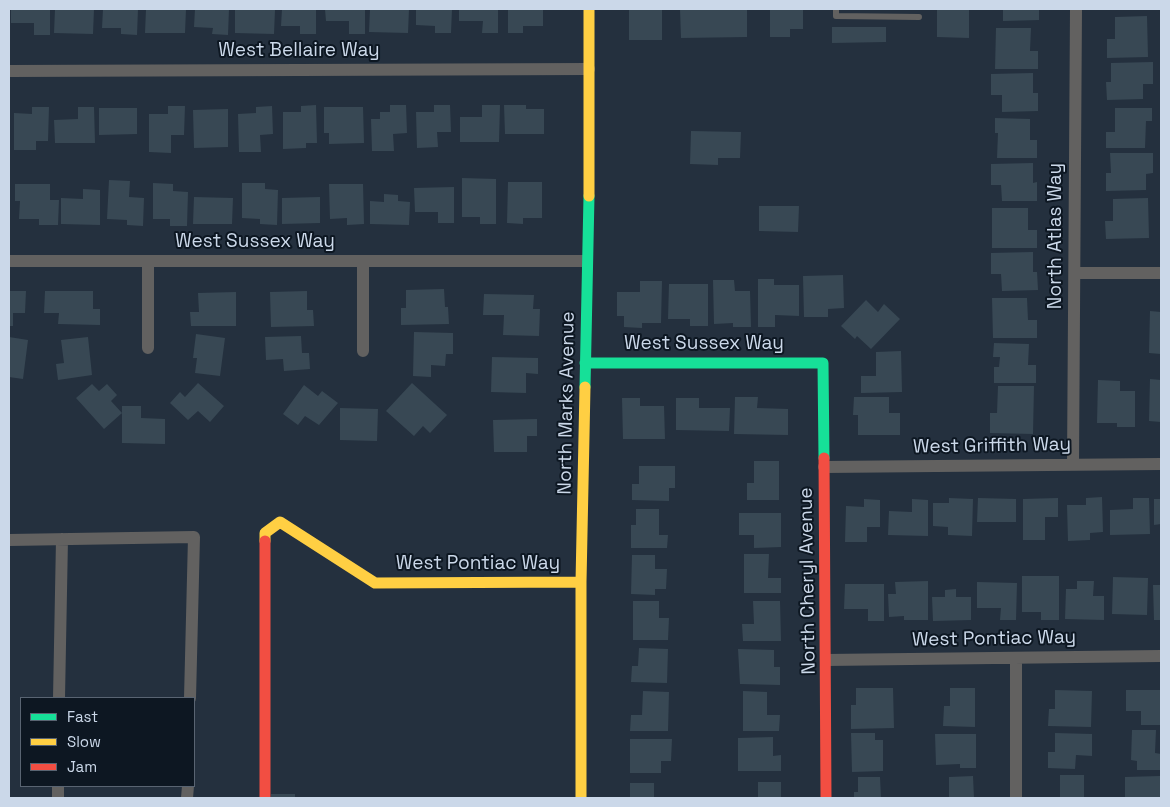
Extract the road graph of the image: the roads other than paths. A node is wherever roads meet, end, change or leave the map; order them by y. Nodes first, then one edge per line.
1 (590, 9) edge
2 (836, 9) edge
3 (1076, 9) edge
4 (919, 17) dead end
5 (589, 69) junction
6 (9, 71) edge
7 (9, 261) edge
8 (148, 261) junction
9 (363, 261) junction
10 (586, 261) junction
11 (1161, 273) edge
12 (1075, 274) junction
13 (148, 348) dead end
14 (363, 351) dead end
15 (586, 362) junction
16 (823, 363) joint
17 (1073, 464) junction
18 (1161, 464) edge
19 (824, 467) junction
20 (62, 539) junction
21 (9, 540) edge
22 (581, 582) junction
23 (1161, 656) edge
24 (1016, 659) junction
25 (826, 660) junction
26 (59, 697) edge
27 (190, 697) edge
28 (265, 798) edge
29 (581, 798) edge
30 (826, 798) edge
31 (1016, 798) edge

1 - 5 street, North Marks Avenue
2 - 4 lane
3 - 12 street, North Atlas Way
5 - 6 street, West Bellaire Way
5 - 10 street, North Marks Avenue
7 - 8 street, West Sussex Way
8 - 9 street, West Sussex Way
8 - 13 street
9 - 10 street, West Sussex Way
9 - 14 street
10 - 15 street, North Marks Avenue
11 - 12 street
12 - 17 street, North Atlas Way
15 - 16 street, West Sussex Way
15 - 22 street, North Marks Avenue
16 - 19 street, North Cheryl Avenue
17 - 18 street, West Griffith Way
17 - 19 street, West Griffith Way
19 - 25 street, North Cheryl Avenue
20 - 21 street
20 - 26 street
20 - 27 street
22 - 28 street, West Pontiac Way
22 - 29 street, North Marks Avenue
23 - 24 street, West Pontiac Way
24 - 25 street, West Pontiac Way
24 - 31 street
25 - 30 street, North Cheryl Avenue

